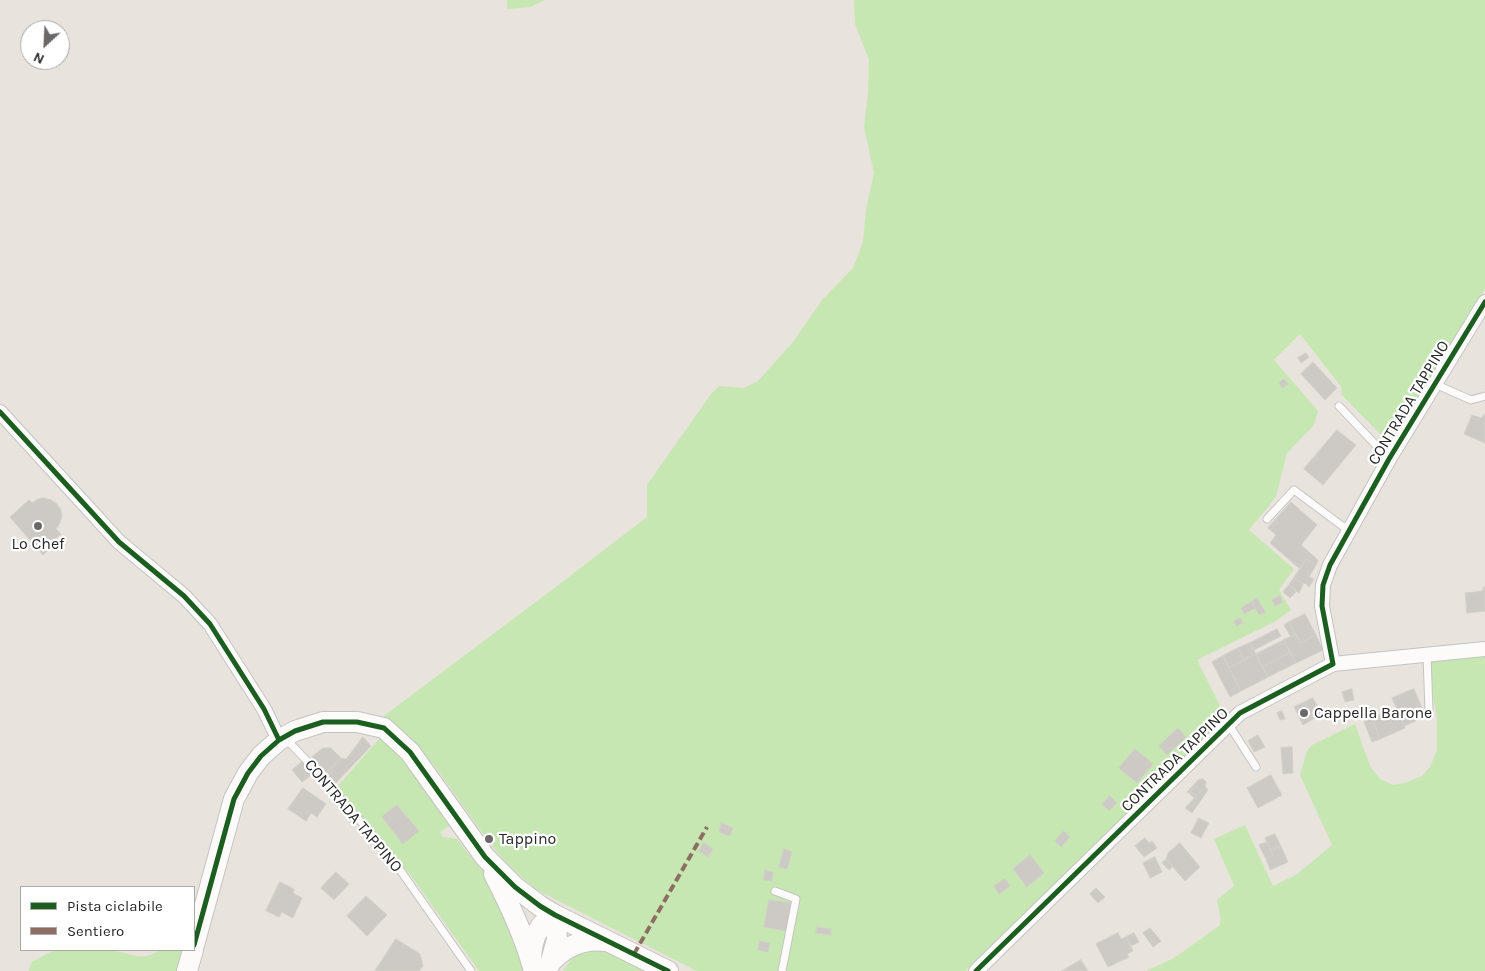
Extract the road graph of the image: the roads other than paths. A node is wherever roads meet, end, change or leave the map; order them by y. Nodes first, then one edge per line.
1 (1485, 302) edge
2 (1435, 384) junction
3 (1485, 396) edge
4 (1339, 406) dead end
5 (0, 412) edge
6 (1389, 459) junction
7 (1267, 519) dead end
8 (1349, 531) junction
9 (1485, 649) edge
10 (1427, 655) junction
11 (1333, 664) junction
12 (1429, 711) dead end
13 (1229, 726) junction
14 (282, 738) junction
15 (1256, 767) dead end
16 (485, 857) junction
17 (776, 891) dead end
18 (555, 915) junction
19 (195, 941) edge
20 (607, 941) junction
21 (192, 951) edge
22 (541, 966) edge
23 (187, 971) edge
24 (471, 971) edge
25 (668, 971) edge
26 (782, 971) edge
27 (976, 971) edge

1 - 2 street, CONTRADA TAPPINO
2 - 3 lane
2 - 6 street, CONTRADA TAPPINO
4 - 6 lane
5 - 14 street
6 - 8 street, CONTRADA TAPPINO
7 - 8 lane
8 - 11 street, CONTRADA TAPPINO
9 - 10 street, CONTRADA TAPPINO
10 - 11 street, CONTRADA TAPPINO
10 - 12 lane
11 - 13 street, CONTRADA TAPPINO
13 - 15 lane
13 - 27 street, CONTRADA TAPPINO
14 - 16 street
14 - 19 street
14 - 24 lane, CONTRADA TAPPINO
16 - 18 street
16 - 22 street
17 - 26 lane
18 - 20 street
18 - 22 street
20 - 22 street
20 - 25 street
21 - 23 street

